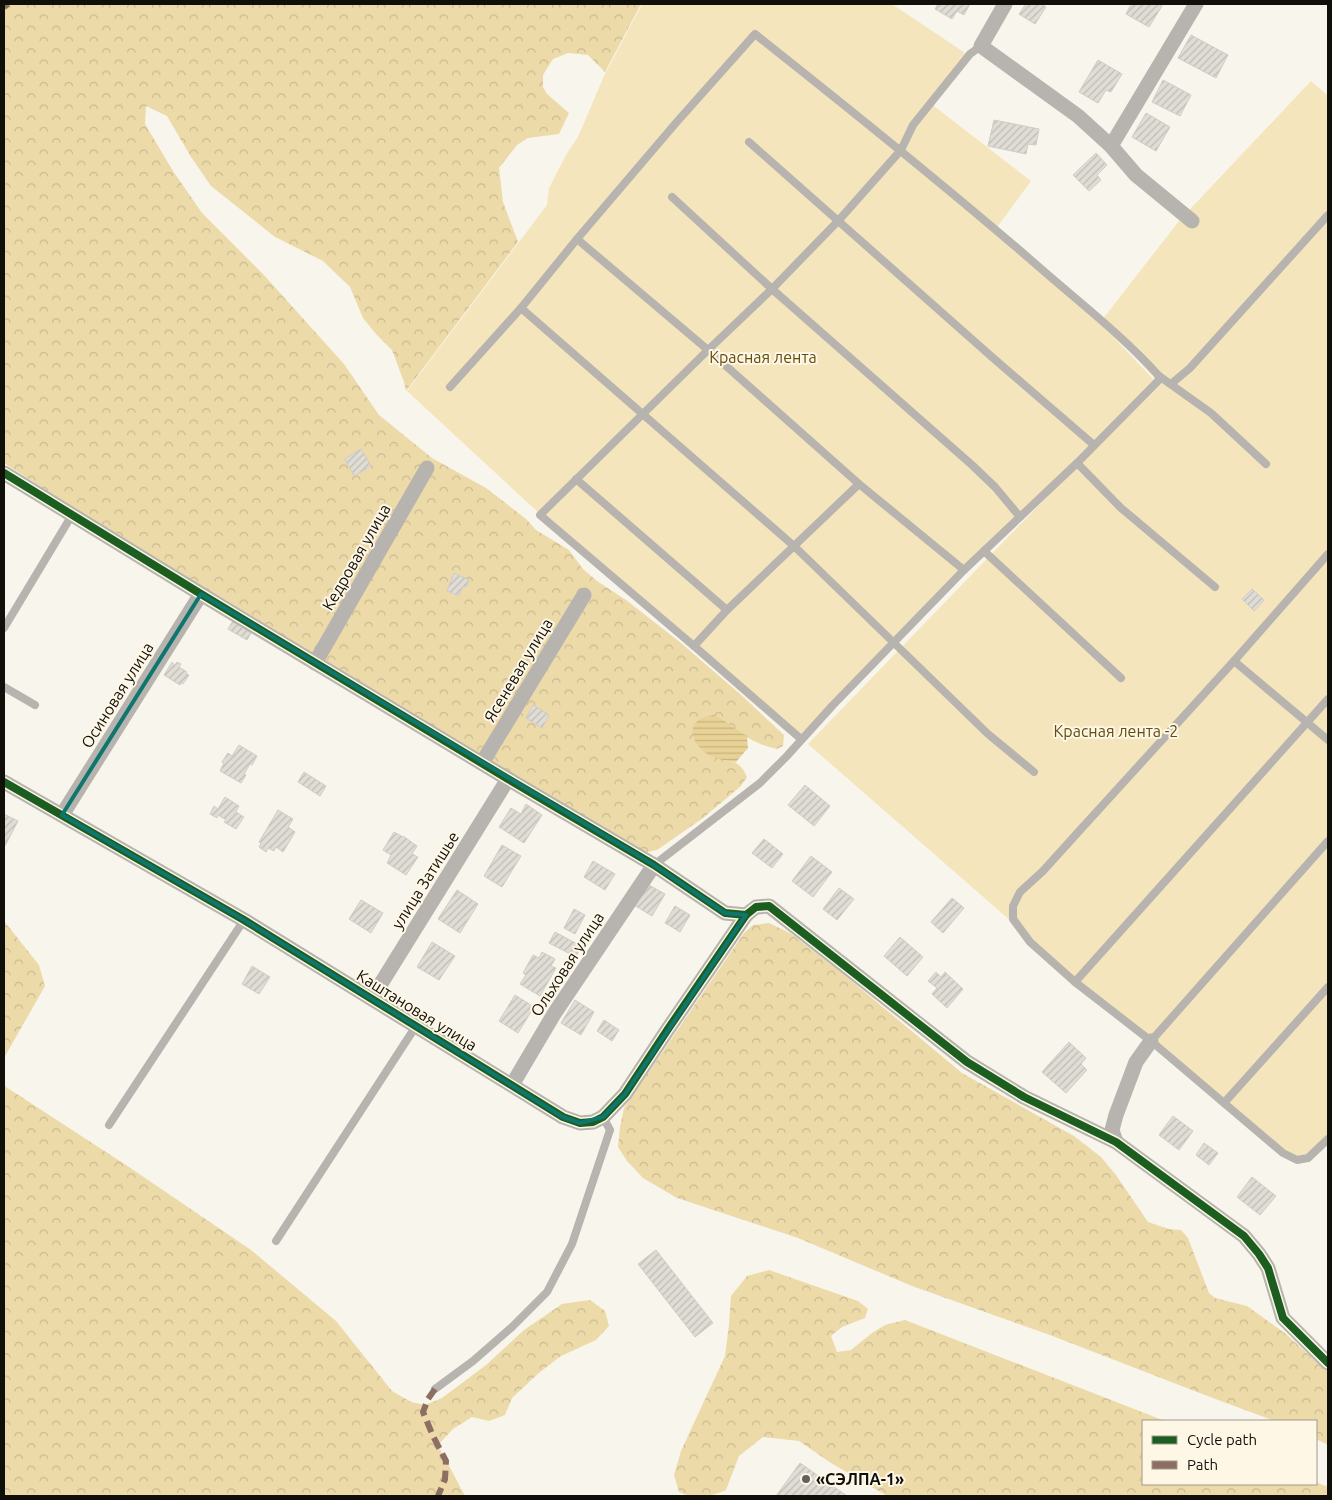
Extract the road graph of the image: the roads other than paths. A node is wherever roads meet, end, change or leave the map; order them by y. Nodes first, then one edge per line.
1 (1005, 4) edge
2 (1196, 4) edge
3 (981, 46) junction
4 (750, 142) dead end
5 (1111, 146) junction
6 (901, 150) junction
7 (672, 196) dead end
8 (1328, 215) edge
9 (839, 220) junction
10 (1192, 221) dead end
11 (577, 239) junction
12 (772, 289) junction
13 (521, 308) junction
14 (708, 350) junction
15 (1159, 376) junction
16 (1170, 384) junction
17 (450, 386) dead end
18 (642, 415) junction
19 (1094, 445) junction
20 (1077, 463) junction
21 (1266, 464) dead end
22 (427, 468) dead end
23 (4, 473) edge
24 (576, 479) junction
25 (859, 484) junction
26 (72, 515) junction
27 (1020, 517) junction
28 (794, 546) junction
29 (984, 551) junction
30 (1328, 554) edge
31 (964, 570) junction
32 (1215, 587) dead end
33 (201, 594) junction
34 (584, 595) dead end
35 (727, 610) junction
36 (4, 628) edge
37 (894, 642) junction
38 (694, 646) junction
39 (1234, 661) junction
40 (315, 663) junction
41 (1121, 678) dead end
42 (4, 687) edge
43 (1328, 699) edge
44 (35, 705) dead end
45 (1308, 722) junction
46 (801, 739) junction
47 (1328, 740) edge
48 (482, 764) junction
49 (1034, 772) dead end
50 (508, 779) junction
51 (4, 782) edge
52 (62, 815) junction
53 (1328, 841) edge
54 (654, 865) junction
55 (746, 915) junction
56 (244, 920) junction
57 (1075, 982) junction
58 (1328, 987) edge
59 (372, 998) junction
60 (416, 1026) junction
61 (1151, 1041) junction
62 (512, 1086) junction
63 (1224, 1103) junction
64 (603, 1117) junction
65 (109, 1125) dead end
66 (1328, 1139) edge
67 (1116, 1142) junction
68 (276, 1241) dead end
69 (1328, 1363) edge
70 (435, 1389) dead end

1 - 3 street
2 - 5 street
3 - 5 street
3 - 6 lane
4 - 9 lane
5 - 10 street
6 - 9 lane
6 - 11 lane
6 - 15 lane
7 - 12 lane
8 - 16 lane
9 - 12 lane
9 - 19 lane
11 - 13 lane
11 - 14 lane
12 - 14 lane
12 - 27 lane
13 - 17 lane
13 - 18 lane
14 - 18 lane
14 - 25 lane
15 - 16 lane
15 - 19 lane
16 - 21 lane
18 - 24 lane
18 - 28 lane
19 - 20 lane
20 - 27 lane
20 - 32 lane
22 - 40 street, Кедровая улица
23 - 26 street
24 - 35 lane
24 - 38 lane
25 - 28 lane
25 - 31 lane
26 - 33 street
26 - 36 lane
27 - 29 lane
28 - 35 lane
28 - 37 lane
29 - 31 lane
29 - 41 lane
30 - 39 lane
31 - 37 lane
33 - 40 street
33 - 52 street, Осиновая улица
34 - 48 street, Ясеневая улица
35 - 38 lane
37 - 46 lane
37 - 49 lane
38 - 46 lane
39 - 45 lane
39 - 57 lane
40 - 48 street
42 - 44 lane
43 - 45 lane
45 - 47 lane
45 - 57 lane
46 - 54 lane
48 - 50 street
50 - 54 street
50 - 59 street, улица Затишье
51 - 52 street, Каштановая улица
52 - 56 street, Каштановая улица
53 - 61 lane
54 - 55 street
54 - 62 street, Ольховая улица
55 - 64 street
55 - 67 street
56 - 59 street, Каштановая улица
56 - 65 lane
57 - 61 lane
58 - 63 lane
59 - 60 street, Каштановая улица
60 - 62 street, Каштановая улица
60 - 68 lane
61 - 63 lane
61 - 67 street
62 - 64 street, Каштановая улица
63 - 66 lane
64 - 70 lane
67 - 69 street

